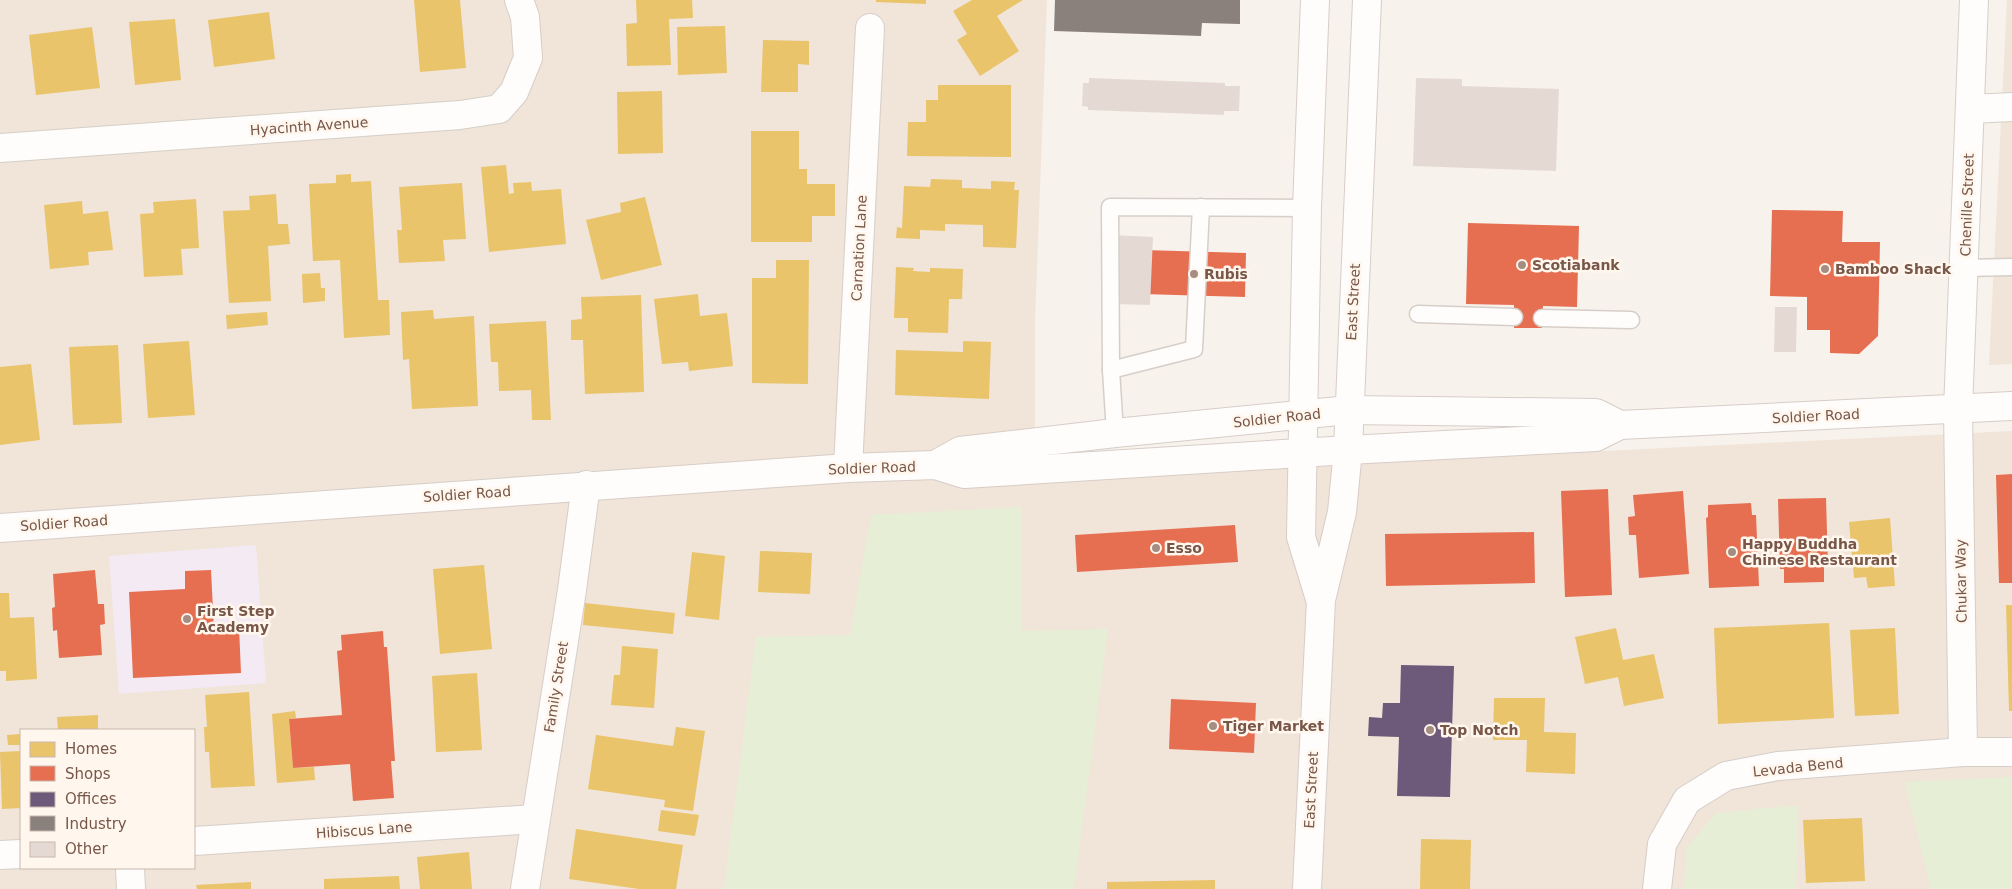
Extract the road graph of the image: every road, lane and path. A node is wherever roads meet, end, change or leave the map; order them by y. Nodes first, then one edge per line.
1 (519, 0) edge
2 (1315, 0) edge
3 (1367, 0) edge
4 (1974, 0) edge
5 (870, 28) dead end
6 (2012, 107) edge
7 (1971, 109) junction
8 (0, 148) edge
9 (1201, 207) junction
10 (1307, 208) junction
11 (2012, 267) edge
12 (1965, 268) junction
13 (1418, 314) dead end
14 (1514, 317) dead end
15 (1542, 318) dead end
16 (1632, 320) dead end
17 (1111, 370) junction
18 (2012, 406) edge
19 (1349, 410) junction
20 (1958, 410) junction
21 (1303, 415) junction
22 (1620, 425) junction
23 (1115, 433) junction
24 (1348, 450) junction
25 (1303, 452) junction
26 (935, 465) junction
27 (848, 468) junction
28 (586, 485) junction
29 (0, 528) edge
30 (1320, 600) junction
31 (1963, 752) junction
32 (2012, 752) edge
33 (535, 819) junction
34 (195, 842) edge
35 (20, 854) edge
36 (0, 855) edge
37 (130, 869) edge
38 (131, 889) edge
39 (525, 889) edge
40 (1307, 889) edge
41 (1657, 889) edge

1 - 8 main road, Hyacinth Avenue
2 - 10 main road, East Street
3 - 19 main road, East Street
4 - 7 main road, Chenille Street
5 - 27 main road, Carnation Lane
6 - 7 main road
7 - 12 main road, Chenille Street
9 - 10 lane
9 - 17 lane
9 - 17 lane
10 - 21 main road, East Street
11 - 12 lane
12 - 20 main road, Chenille Street
13 - 14 lane
15 - 16 lane
17 - 23 lane
18 - 20 main road, Soldier Road
19 - 21 main road, Soldier Road
19 - 22 main road, Soldier Road
19 - 24 main road, East Street
20 - 22 main road, Soldier Road
20 - 31 main road, Chukar Way
21 - 23 main road, Soldier Road
21 - 25 main road, East Street
22 - 24 main road, Soldier Road
23 - 26 main road, Soldier Road
24 - 25 main road, Soldier Road
24 - 30 main road, East Street
25 - 26 main road, Soldier Road
25 - 30 main road, East Street
26 - 27 main road, Soldier Road
27 - 28 main road, Soldier Road
28 - 29 main road, Soldier Road
28 - 33 main road, Family Street
30 - 40 main road, East Street
31 - 32 main road, Levada Bend
31 - 41 main road, Levada Bend
33 - 34 main road, Hibiscus Lane
33 - 39 main road, Family Street
35 - 36 main road
37 - 38 main road

